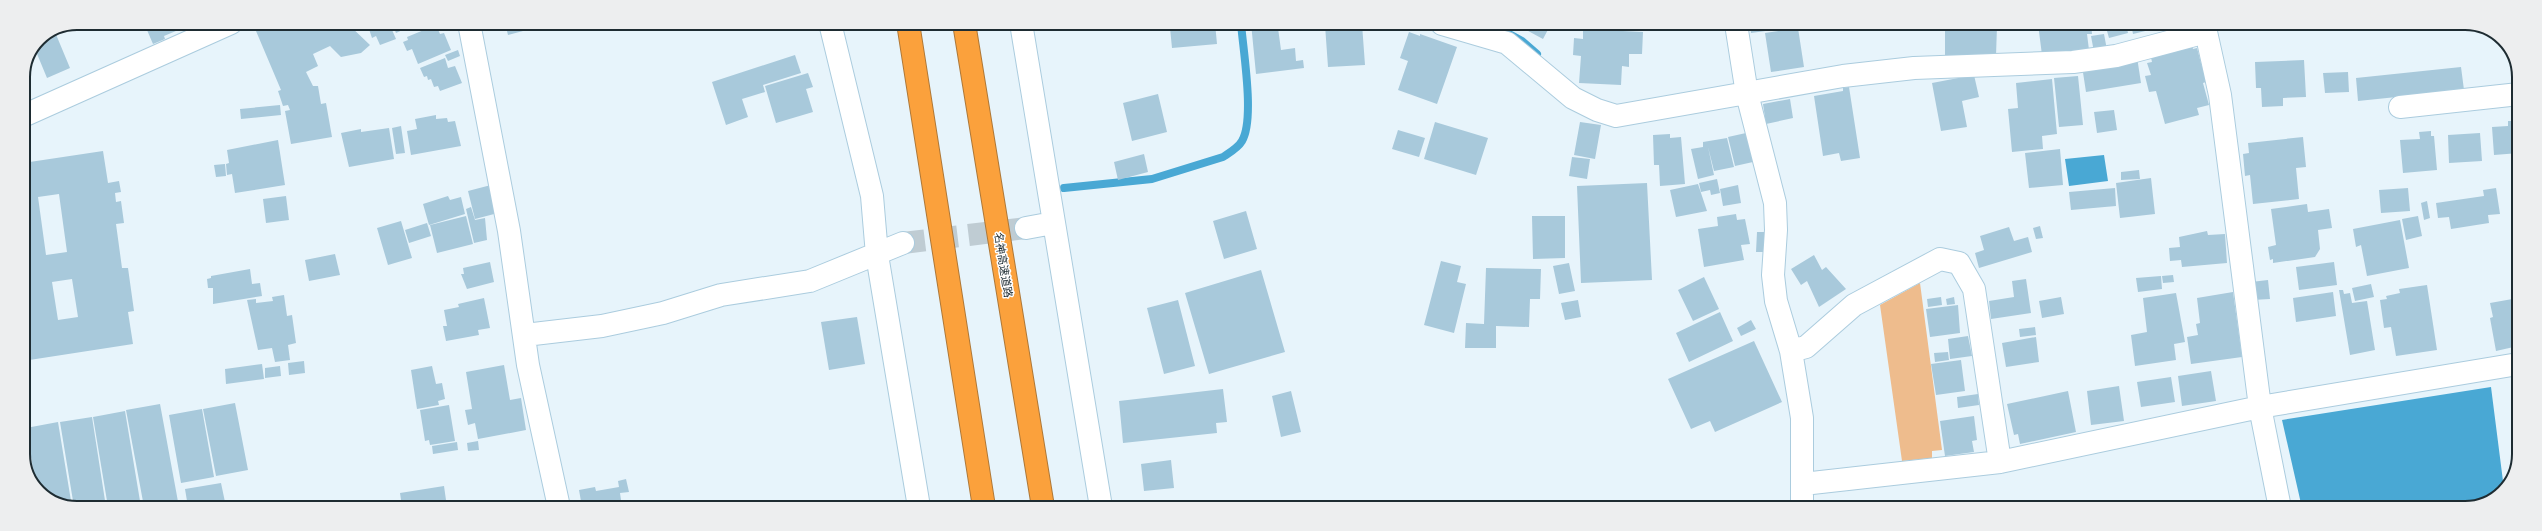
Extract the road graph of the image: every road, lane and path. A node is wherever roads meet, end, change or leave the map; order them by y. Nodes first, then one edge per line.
1 (215, 30) edge
2 (470, 30) edge
3 (832, 30) edge
4 (909, 30) edge
5 (965, 30) edge
6 (1022, 30) edge
7 (1462, 30) edge
8 (1737, 30) edge
9 (1747, 94) junction
10 (2512, 95) edge
11 (2400, 108) dead end
12 (30, 113) edge
13 (1053, 223) junction
14 (1026, 228) tunnel mouth
15 (903, 243) tunnel mouth
16 (877, 255) junction
17 (525, 335) junction
18 (1791, 351) junction
19 (2512, 365) edge
20 (2260, 407) junction
21 (2000, 462) junction
22 (1803, 484) junction
23 (558, 501) edge
24 (918, 501) edge
25 (983, 501) edge
26 (1042, 501) edge
27 (1100, 501) edge
28 (1802, 501) edge
29 (2279, 501) edge

1 - 12 street
2 - 17 street
3 - 16 street
4 - 25 highway
5 - 26 highway, 名神高速道路
6 - 13 street
7 - 9 street
8 - 9 street
9 - 18 street
9 - 20 street
10 - 11 street
13 - 14 street
13 - 27 street
15 - 16 street
16 - 17 street
16 - 24 street
17 - 23 street
18 - 21 street
18 - 22 street
19 - 20 street
20 - 21 street
20 - 29 street
21 - 22 street
22 - 28 street

